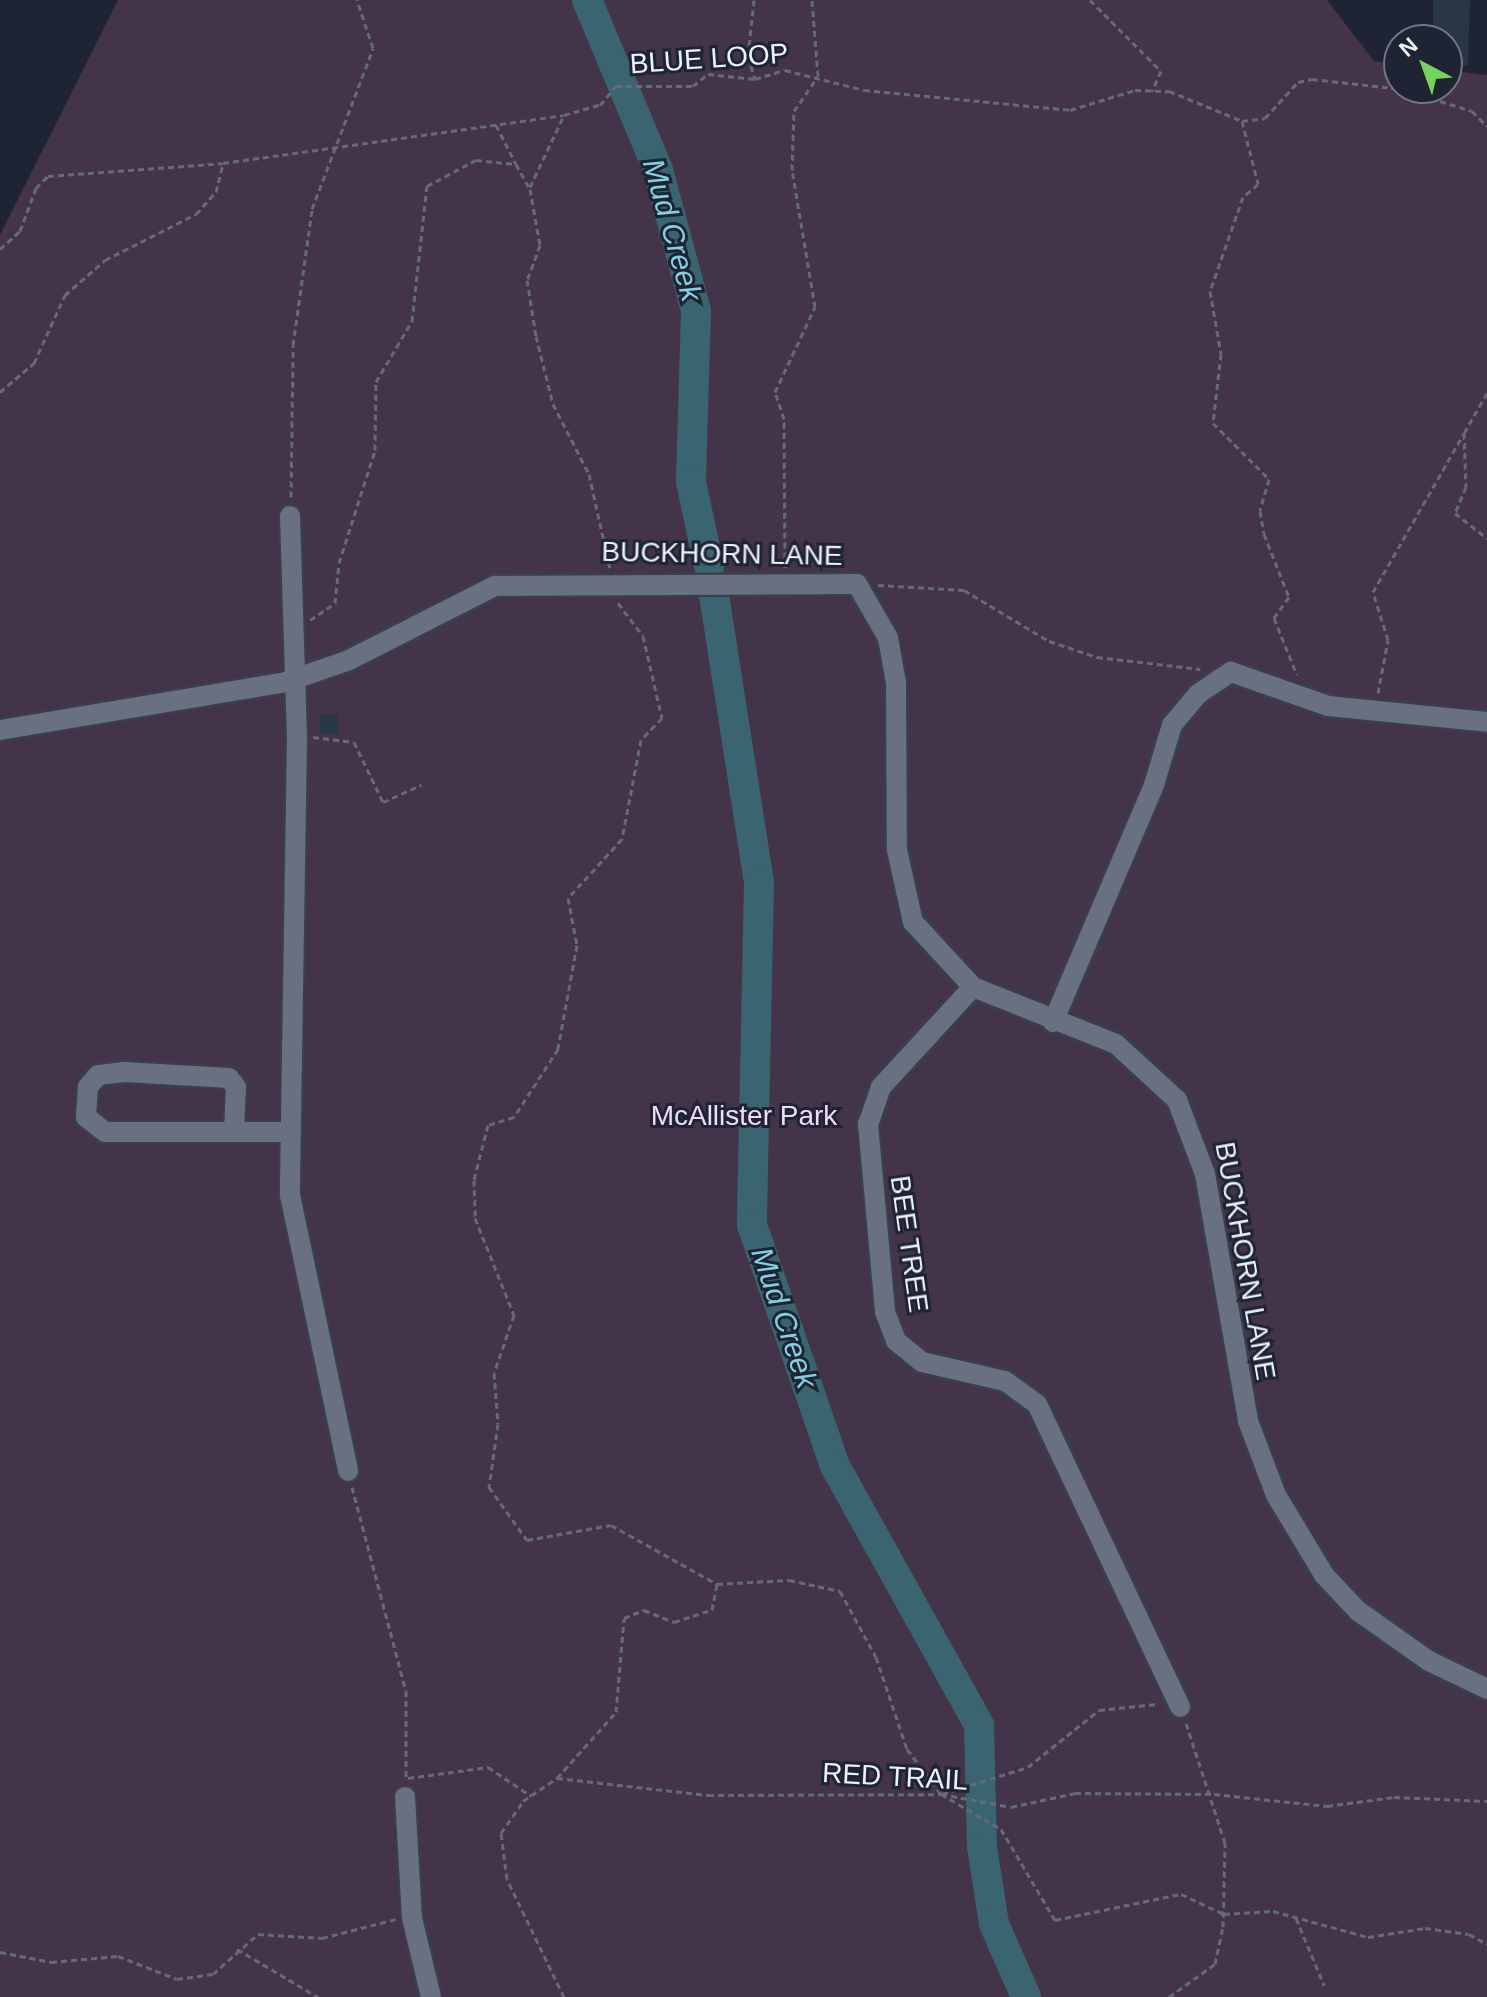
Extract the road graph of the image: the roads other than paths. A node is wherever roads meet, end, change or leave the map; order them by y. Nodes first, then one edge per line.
1 (290, 516) road end
2 (295, 679) junction
3 (1487, 722) edge
4 (0, 730) edge
5 (973, 987) junction
6 (1053, 1022) junction
7 (234, 1131) junction
8 (289, 1132) junction
9 (348, 1471) road end
10 (1487, 1689) edge
11 (1180, 1707) road end
12 (406, 1788) road end
13 (431, 1997) edge

1 - 2 lane
2 - 4 lane, BUCKHORN LANE
2 - 5 lane, BUCKHORN LANE
2 - 8 lane
3 - 6 lane
5 - 6 lane, BUCKHORN LANE
5 - 11 lane, BEE TREE
6 - 10 lane, BUCKHORN LANE
7 - 7 lane
7 - 8 lane
8 - 9 lane
12 - 13 lane

